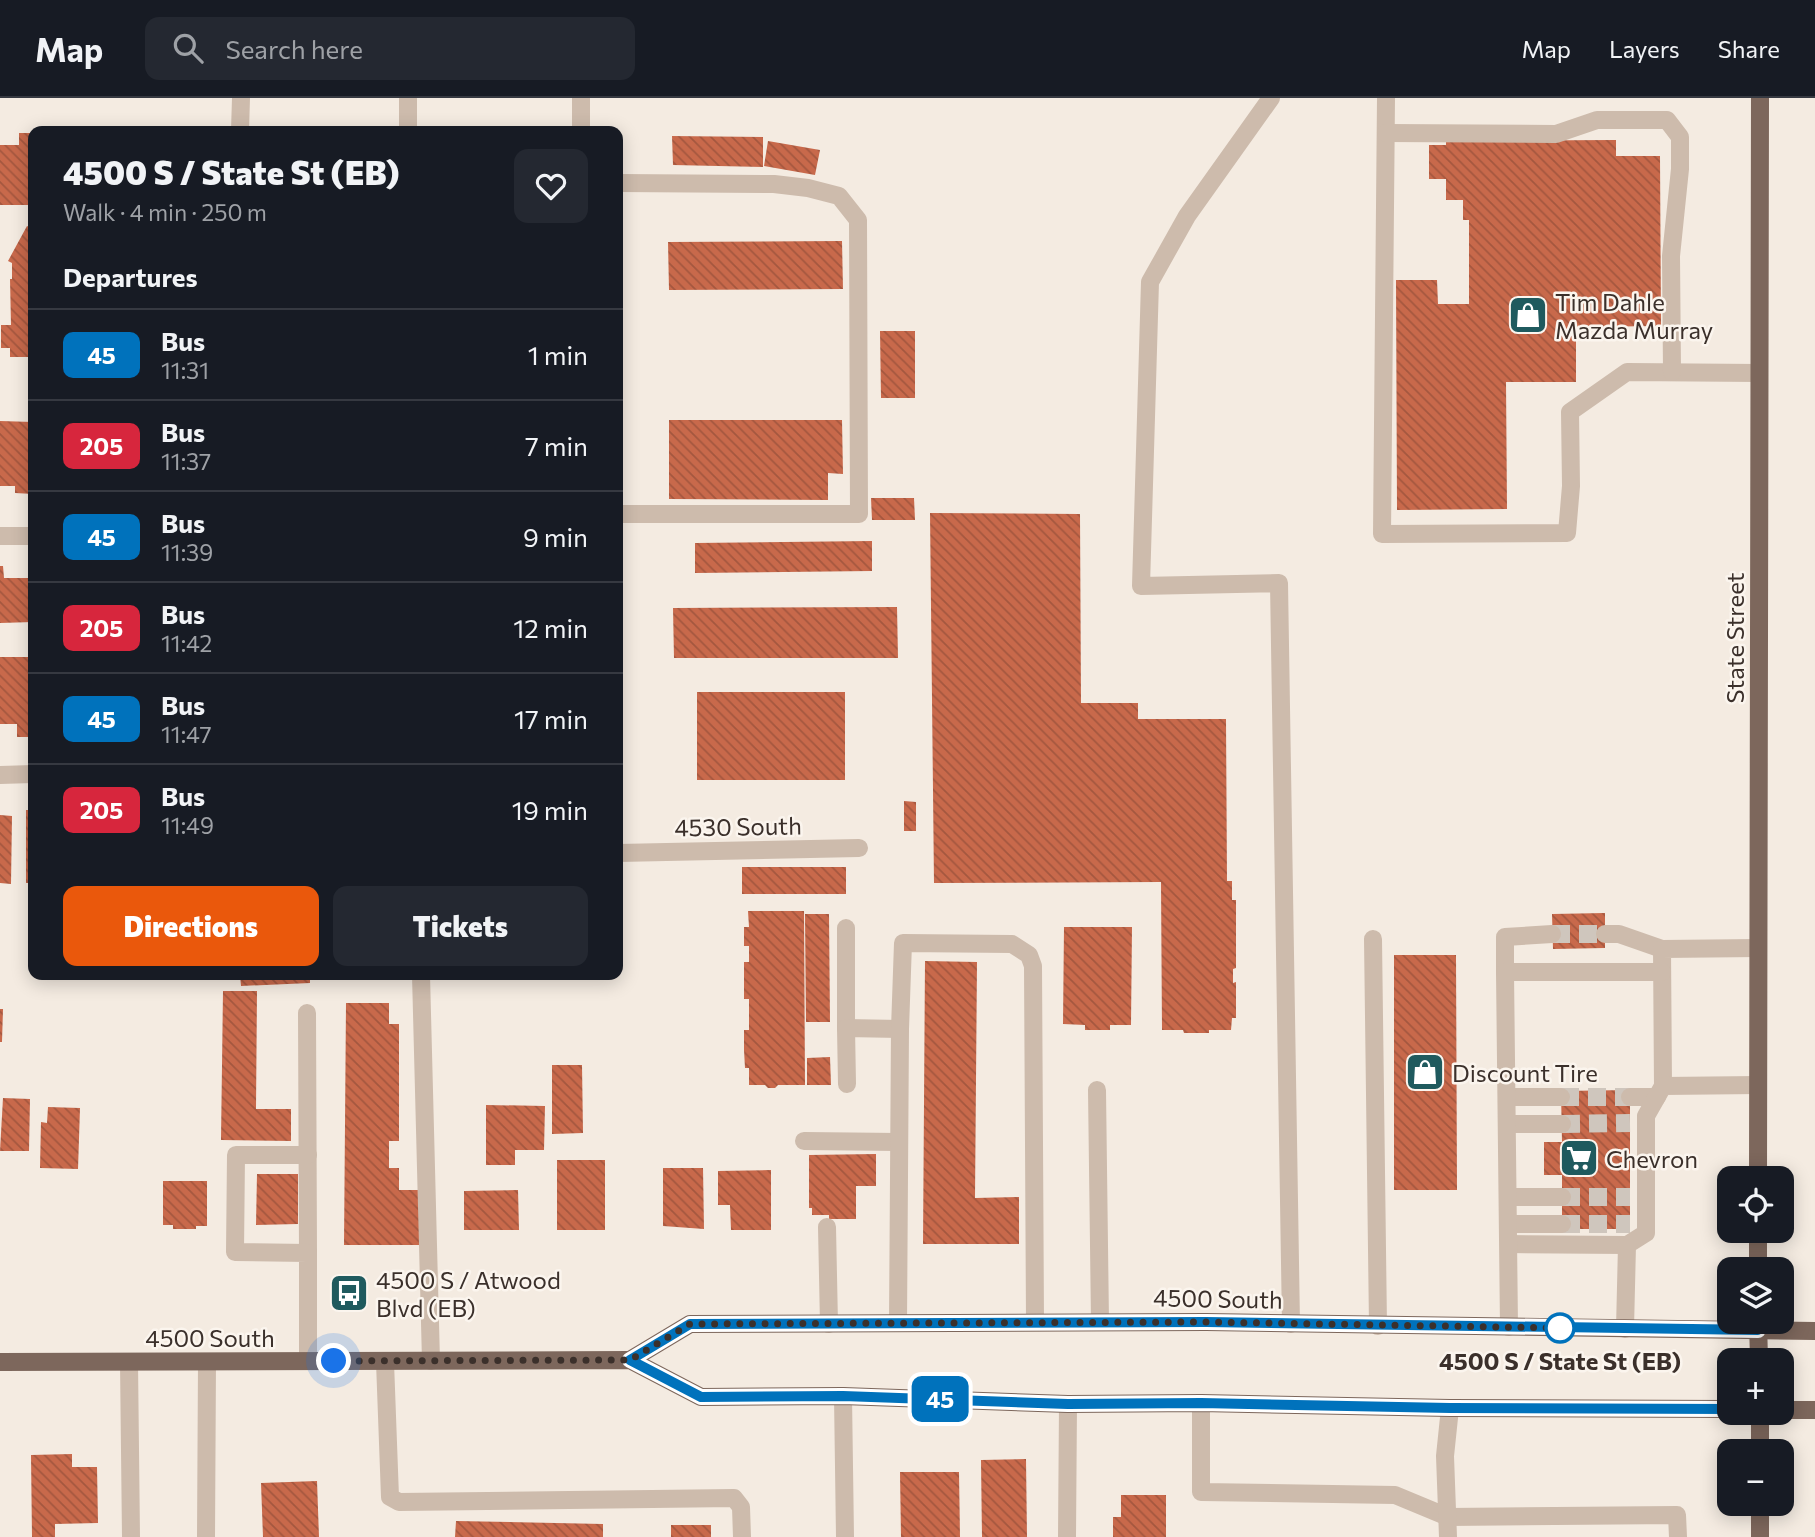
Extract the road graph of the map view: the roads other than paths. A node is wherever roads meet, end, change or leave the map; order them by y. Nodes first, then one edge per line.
1 (241, 98) edge
2 (408, 98) edge
3 (581, 98) edge
4 (1271, 98) edge
5 (1386, 98) edge
6 (1760, 98) edge
7 (240, 126) edge
8 (408, 126) edge
9 (581, 126) edge
10 (1386, 133) junction
11 (623, 183) edge
12 (1672, 372) junction
13 (1759, 373) junction
14 (623, 514) edge
15 (0, 536) edge
16 (28, 536) edge
17 (28, 774) edge
18 (0, 775) edge
19 (859, 848) dead end
20 (623, 853) edge
21 (846, 928) dead end
22 (1552, 934) tunnel mouth
23 (1605, 934) tunnel mouth
24 (1373, 939) dead end
25 (1758, 948) junction
26 (1662, 949) junction
27 (1505, 972) junction
28 (1662, 972) junction
29 (421, 980) edge
30 (307, 1013) dead end
31 (846, 1028) junction
32 (900, 1029) junction
33 (847, 1084) dead end
34 (1758, 1085) junction
35 (1097, 1090) dead end
36 (1660, 1092) junction
37 (1507, 1097) junction
38 (1561, 1097) tunnel mouth
39 (1630, 1097) tunnel mouth
40 (1507, 1124) junction
41 (1562, 1124) tunnel mouth
42 (804, 1141) dead end
43 (899, 1142) junction
44 (308, 1155) junction
45 (1758, 1166) edge
46 (1508, 1197) junction
47 (1562, 1197) tunnel mouth
48 (1509, 1224) junction
49 (1562, 1224) tunnel mouth
50 (827, 1227) dead end
51 (1509, 1244) junction
52 (1628, 1245) junction
53 (308, 1253) junction
54 (1035, 1321) junction
55 (1100, 1322) junction
56 (898, 1323) junction
57 (829, 1324) junction
58 (1291, 1324) junction
59 (1378, 1326) junction
60 (1509, 1327) junction
61 (1717, 1327) edge
62 (1625, 1329) junction
63 (1794, 1329) edge
64 (1815, 1331) edge
65 (630, 1360) junction
66 (308, 1361) junction
67 (431, 1361) junction
68 (0, 1362) edge
69 (129, 1362) junction
70 (206, 1362) junction
71 (385, 1362) junction
72 (843, 1396) junction
73 (1201, 1403) junction
74 (1068, 1404) junction
75 (1450, 1408) junction
76 (1717, 1409) edge
77 (1794, 1410) edge
78 (1815, 1410) edge
79 (1760, 1516) edge
80 (1448, 1517) junction
81 (131, 1537) edge
82 (206, 1537) edge
83 (741, 1537) edge
84 (845, 1537) edge
85 (1067, 1537) edge
86 (1448, 1537) edge
87 (1678, 1537) edge
88 (1760, 1537) edge

1 - 7 street
2 - 8 street
3 - 9 street
4 - 58 street
5 - 10 street
6 - 13 main road, State Street
10 - 12 street
10 - 12 street
11 - 14 street
12 - 13 street
13 - 25 main road, State Street
15 - 16 street
17 - 18 street
19 - 20 street, 4530 South
21 - 31 street
22 - 27 street
23 - 26 street
24 - 59 street
25 - 26 street
25 - 34 main road, State Street
26 - 28 street
27 - 28 street
27 - 37 street
28 - 36 street
29 - 67 street
30 - 44 street
31 - 32 street
31 - 33 street
32 - 43 street
32 - 54 street
34 - 36 street
34 - 45 main road, State Street
35 - 55 street
36 - 39 street
36 - 52 street
37 - 38 street
37 - 40 street
40 - 41 street
40 - 46 street
42 - 43 street
43 - 56 street
44 - 53 street
44 - 53 street
46 - 47 street
46 - 48 street
48 - 49 street
48 - 51 street
50 - 57 street
51 - 52 street
51 - 60 street
52 - 62 street
53 - 66 street
54 - 55 main road, 4500 South
54 - 56 main road, 4500 South
55 - 58 main road, 4500 South
56 - 57 main road, 4500 South
57 - 65 main road, 4500 South
58 - 59 main road, 4500 South
59 - 60 main road, 4500 South
60 - 62 main road, 4500 South
61 - 62 main road, 4500 South
63 - 64 main road, 4500 South
65 - 67 main road, 4500 South
65 - 72 main road, 4500 South
66 - 70 main road, 4500 South
66 - 71 main road, 4500 South
67 - 71 main road, 4500 South
68 - 69 main road, 4500 South
69 - 70 main road, 4500 South
69 - 81 street
70 - 82 street
71 - 83 street
72 - 74 main road, 4500 South
72 - 84 street
73 - 74 main road, 4500 South
73 - 75 main road, 4500 South
73 - 80 street
74 - 85 street
75 - 76 main road, 4500 South
75 - 80 street
77 - 78 main road
79 - 88 main road
80 - 86 street
80 - 87 street

